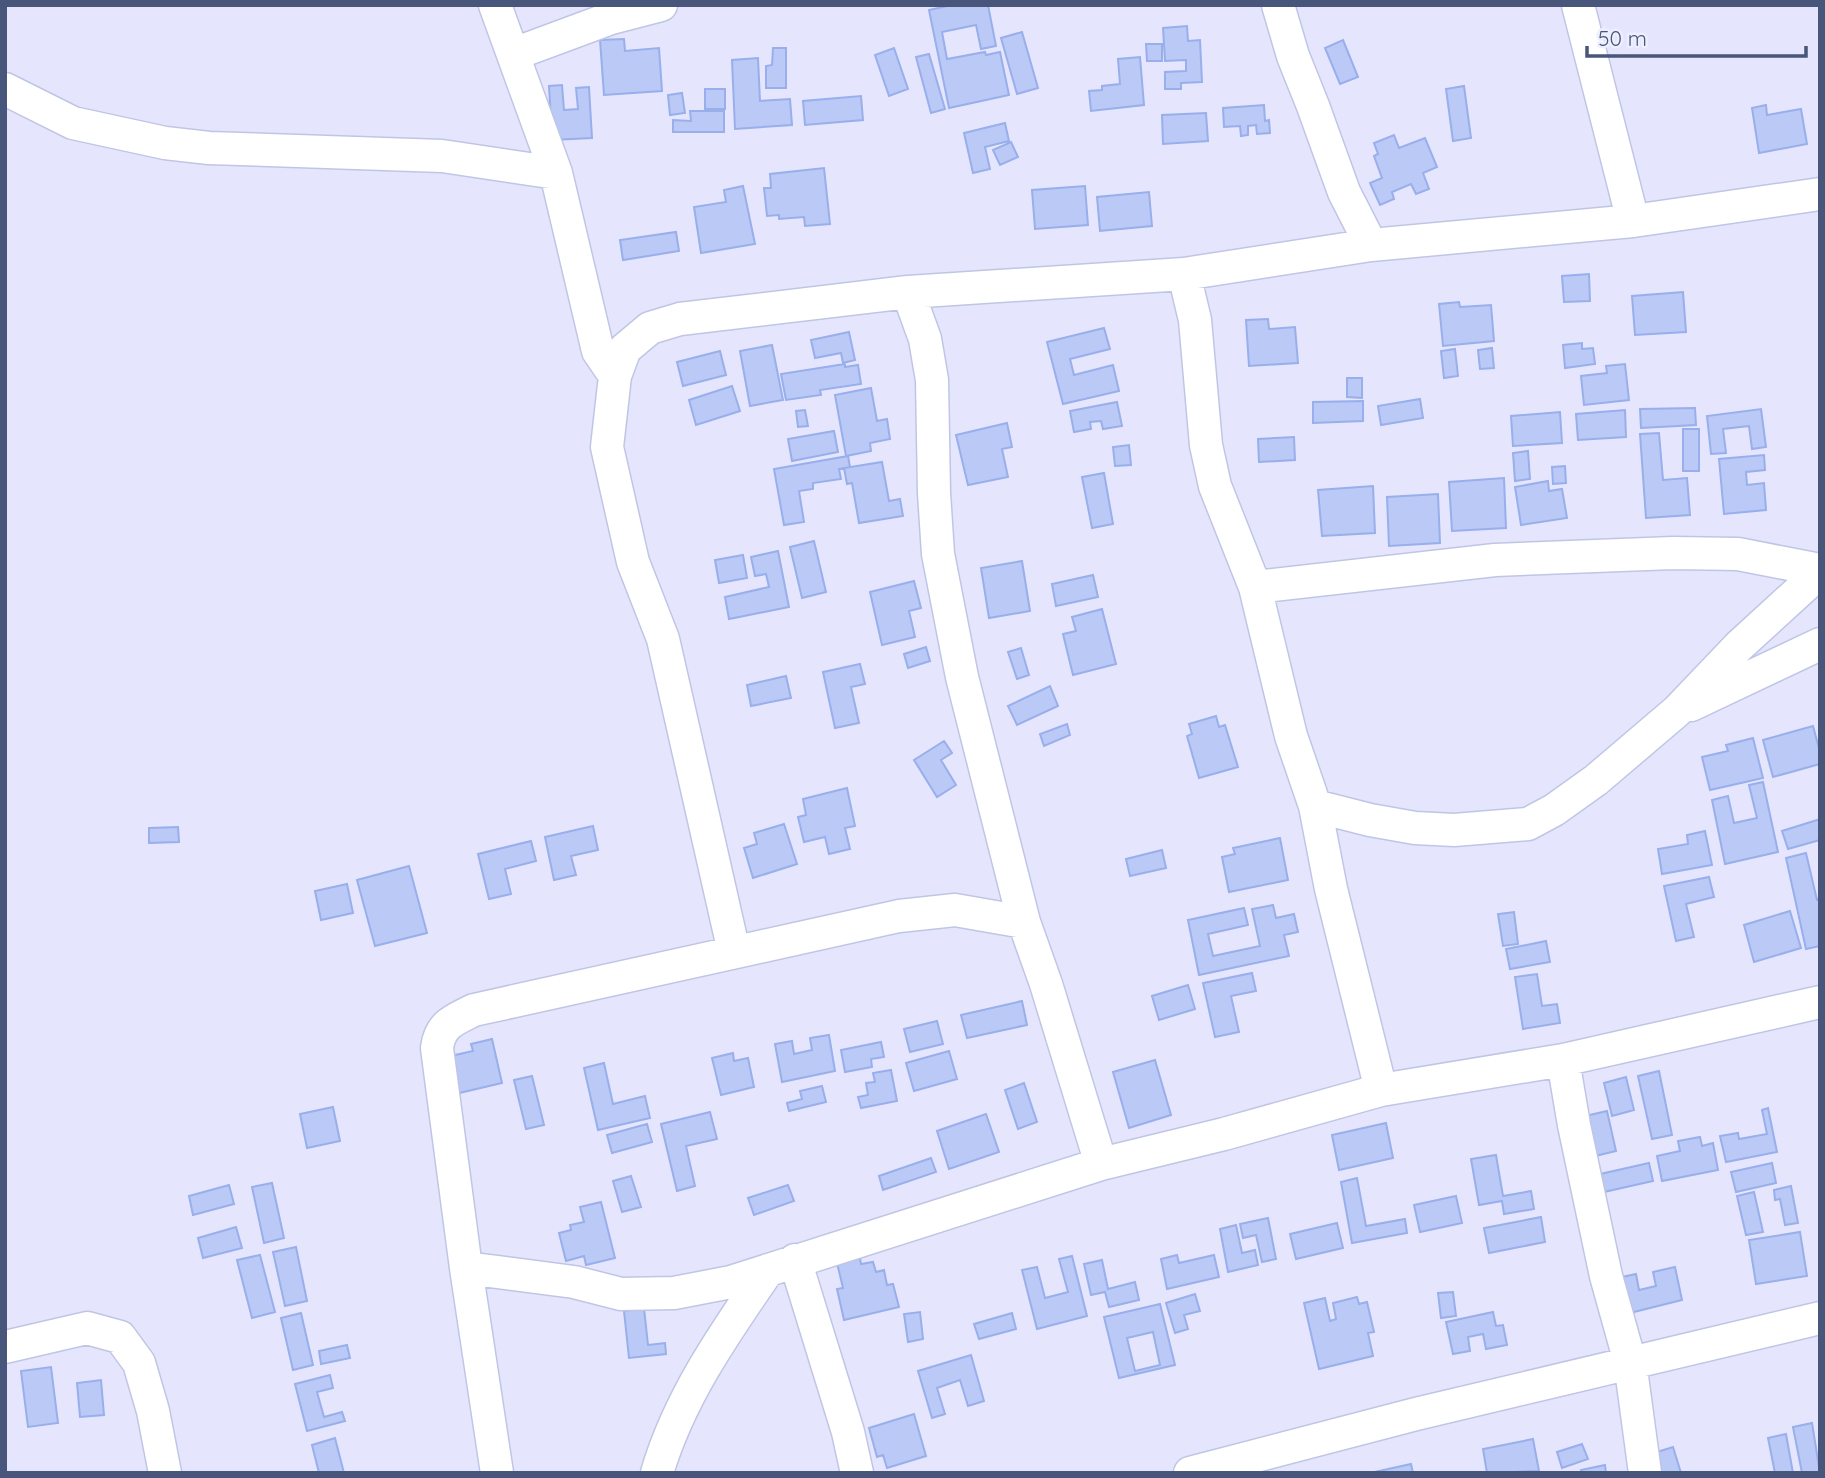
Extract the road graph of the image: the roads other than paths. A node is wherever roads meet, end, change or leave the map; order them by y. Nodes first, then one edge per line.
1 (495, 5) edge
2 (661, 5) edge
3 (1278, 5) edge
4 (1578, 5) edge
5 (514, 54) junction
6 (5, 89) edge
7 (556, 173) junction
8 (1820, 194) edge
9 (1633, 220) junction
10 (1371, 245) junction
11 (1184, 274) junction
12 (908, 292) junction
13 (615, 376) junction
14 (1820, 571) edge
15 (1255, 587) junction
16 (1820, 644) edge
17 (1677, 711) junction
18 (1315, 806) junction
19 (1024, 922) junction
20 (734, 952) junction
21 (1820, 1002) edge
22 (1563, 1060) junction
23 (1381, 1090) junction
24 (1101, 1164) junction
25 (782, 1265) junction
26 (466, 1268) junction
27 (1820, 1318) edge
28 (5, 1347) edge
29 (1630, 1362) junction
30 (165, 1473) edge
31 (497, 1473) edge
32 (657, 1473) edge
33 (857, 1473) edge
34 (1190, 1473) edge
35 (1645, 1473) edge

1 - 5 street
2 - 5 street
3 - 10 street
4 - 9 street
5 - 7 street
6 - 7 street
7 - 13 street
8 - 9 street
9 - 10 street
10 - 11 street
11 - 12 street
11 - 15 street
12 - 13 street
12 - 19 street
13 - 20 street
14 - 15 street
14 - 17 street
15 - 18 street
16 - 17 street
17 - 18 street
18 - 23 street
19 - 20 street
19 - 24 street
20 - 26 street
21 - 22 street
22 - 23 street
22 - 29 street
23 - 24 street
24 - 25 street
25 - 26 street
25 - 32 street
25 - 33 street
26 - 31 street
27 - 29 street
28 - 30 street
29 - 34 street
29 - 35 street

